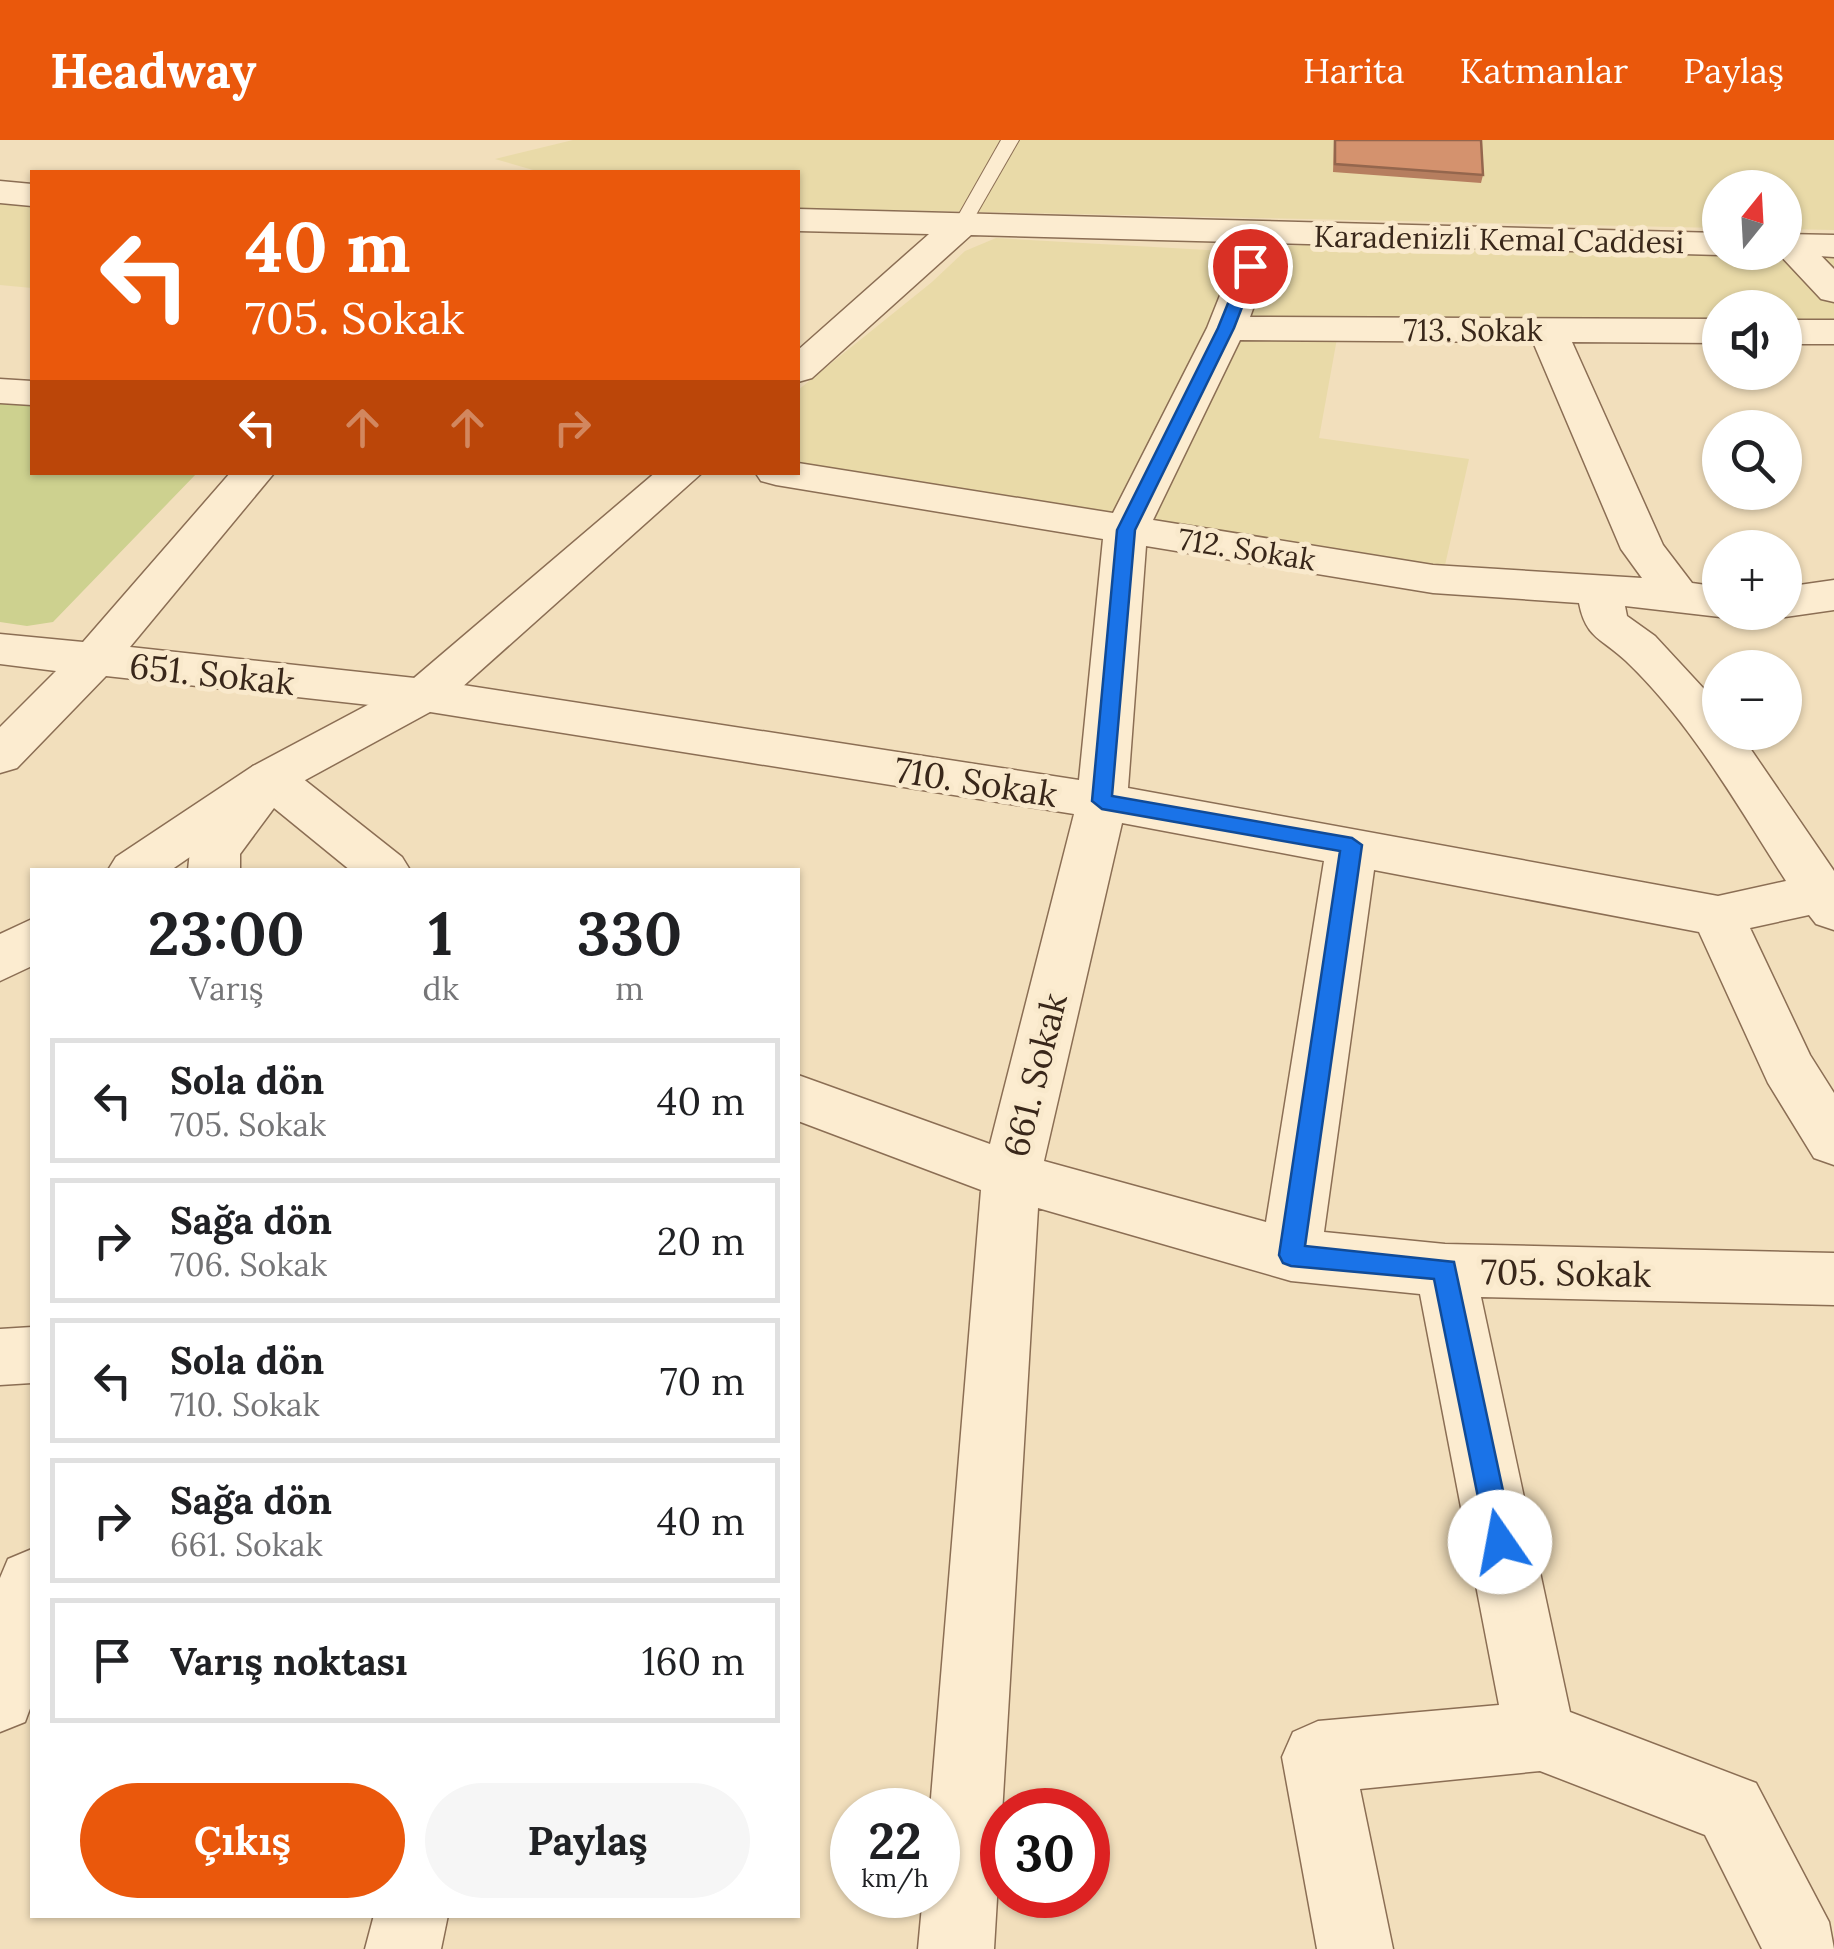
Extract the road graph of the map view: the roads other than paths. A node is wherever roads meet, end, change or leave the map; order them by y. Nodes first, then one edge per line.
1 (1010, 140) edge
2 (800, 220) edge
3 (963, 222) junction
4 (1262, 235) junction
5 (1702, 244) edge
6 (1802, 245) edge
7 (1834, 246) edge
8 (1802, 259) edge
9 (1834, 291) edge
10 (1226, 328) junction
11 (1548, 331) junction
12 (1702, 331) edge
13 (1802, 332) edge
14 (1834, 332) edge
15 (800, 368) edge
16 (0, 390) edge
17 (30, 393) edge
18 (251, 475) edge
19 (679, 475) edge
20 (794, 475) edge
21 (1126, 530) junction
22 (1598, 590) junction
23 (1699, 599) edge
24 (0, 649) edge
25 (92, 662) junction
26 (424, 696) junction
27 (0, 756) edge
28 (270, 778) junction
29 (1102, 801) junction
30 (1352, 845) junction
31 (137, 868) edge
32 (214, 868) edge
33 (382, 868) edge
34 (1828, 902) edge
35 (1718, 916) junction
36 (30, 940) edge
37 (0, 961) edge
38 (800, 1099) edge
39 (1834, 1141) edge
40 (1010, 1176) junction
41 (1291, 1255) junction
42 (1445, 1270) junction
43 (1834, 1279) edge
44 (30, 1355) edge
45 (0, 1357) edge
46 (30, 1589) edge
47 (0, 1697) edge
48 (1540, 1736) junction
49 (410, 1918) edge
50 (403, 1949) edge
51 (956, 1949) edge
52 (1355, 1949) edge
53 (1802, 1949) edge

1 - 3 lane
2 - 3 street, Karadenizli Kemal Caddesi
3 - 4 street, Karadenizli Kemal Caddesi
3 - 15 street
4 - 5 street, Karadenizli Kemal Caddesi
4 - 10 street, 661. Sokak
6 - 7 street
8 - 9 street
10 - 11 street, 713. Sokak
10 - 21 street, 661. Sokak
11 - 12 street, 713. Sokak
11 - 23 street
13 - 14 street
16 - 17 street
18 - 25 street
19 - 26 street
20 - 21 street, 712. Sokak
21 - 22 street, 712. Sokak
21 - 29 street, 661. Sokak
22 - 23 street, 712. Sokak
22 - 34 street
24 - 25 street, 651. Sokak
25 - 26 street, 651. Sokak
25 - 27 street
26 - 28 street
26 - 29 street, 710. Sokak
28 - 31 street
28 - 32 street
28 - 33 street
29 - 30 street, 710. Sokak
29 - 40 street, 661. Sokak
30 - 35 street, 710. Sokak
30 - 41 street
34 - 35 street, 710. Sokak
35 - 39 street
36 - 37 street
38 - 40 street, 705. Sokak
40 - 41 street, 705. Sokak
40 - 51 street, 661. Sokak
41 - 42 street, 705. Sokak
42 - 43 street, 705. Sokak
42 - 48 street
44 - 45 street
46 - 47 street
48 - 52 street
48 - 53 street
49 - 50 street

